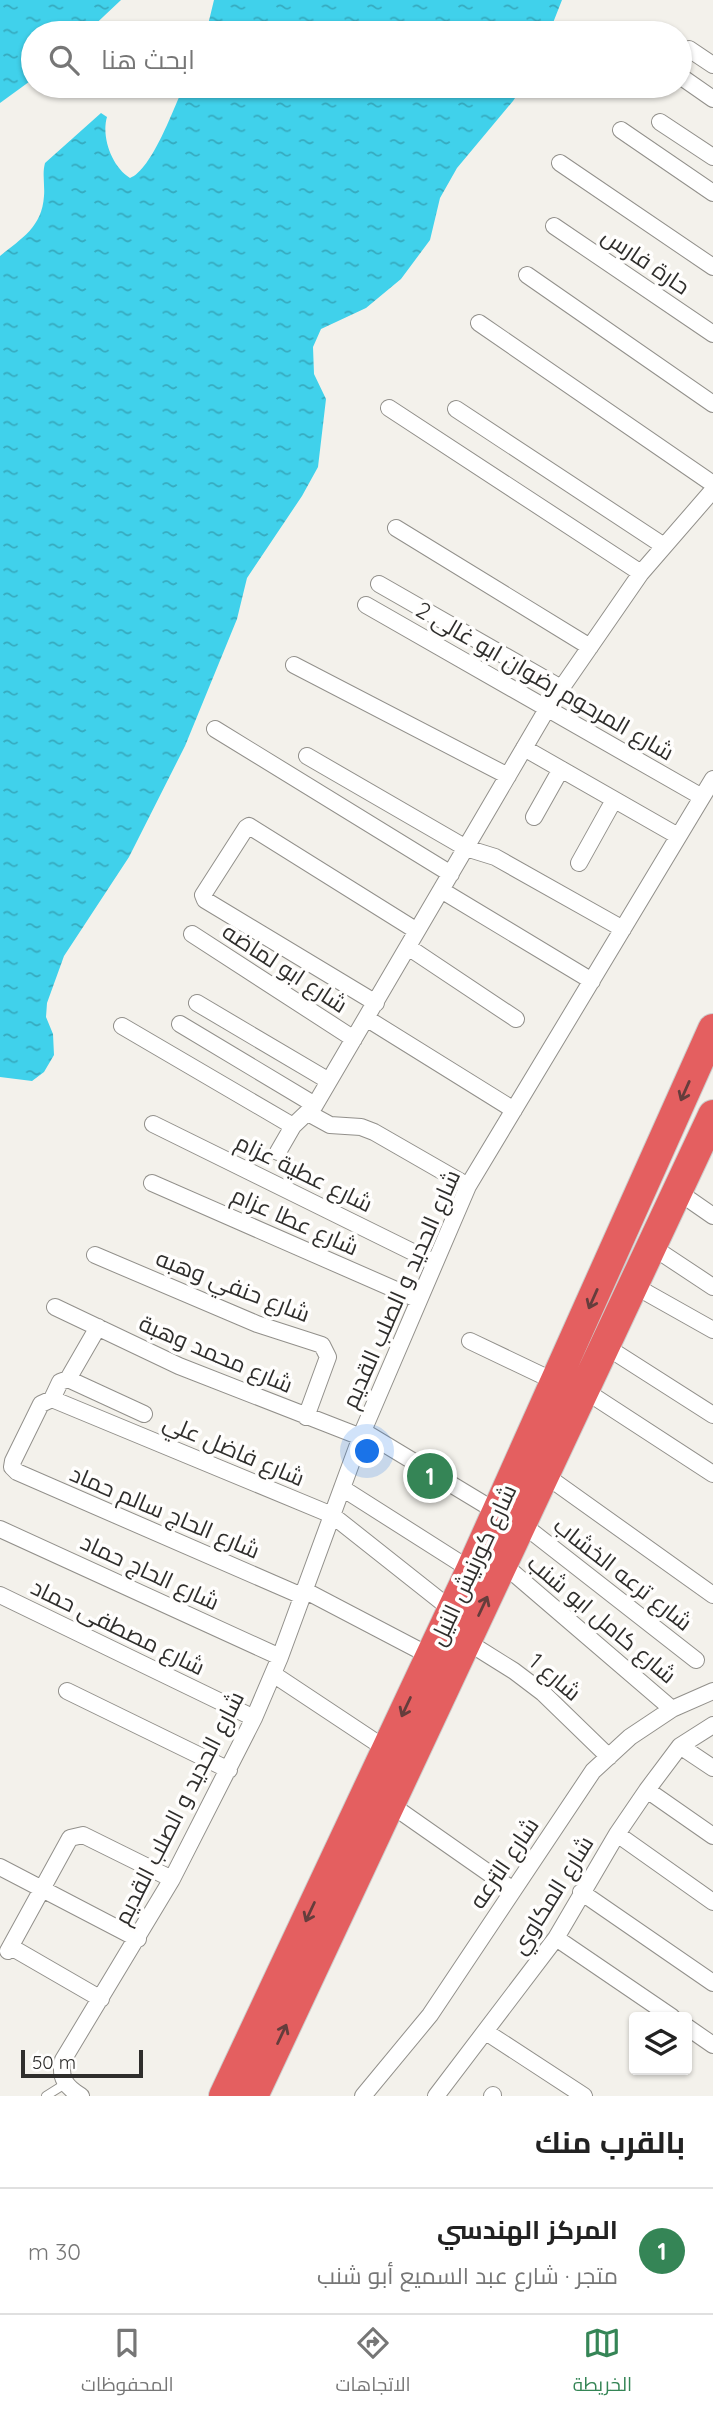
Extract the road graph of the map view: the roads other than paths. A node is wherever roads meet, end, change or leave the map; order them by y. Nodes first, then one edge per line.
1 (692, 51) edge
2 (713, 65) edge
3 (692, 84) edge
4 (713, 99) edge
5 (660, 122) dead end
6 (621, 131) dead end
7 (713, 157) edge
8 (560, 163) dead end
9 (713, 192) edge
10 (554, 226) dead end
11 (713, 267) edge
12 (527, 275) dead end
13 (479, 323) dead end
14 (713, 334) edge
15 (713, 404) edge
16 (389, 408) dead end
17 (456, 410) dead end
18 (713, 484) edge
19 (713, 490) edge
20 (396, 528) dead end
21 (664, 546) junction
22 (641, 573) junction
23 (379, 584) dead end
24 (366, 605) dead end
25 (590, 647) junction
26 (294, 666) dead end
27 (561, 688) junction
28 (547, 709) junction
29 (215, 729) dead end
30 (524, 748) junction
31 (307, 756) dead end
32 (561, 769) junction
33 (508, 776) junction
34 (713, 779) edge
35 (702, 797) junction
36 (614, 800) junction
37 (534, 817) dead end
38 (678, 836) junction
39 (466, 848) junction
40 (579, 863) dead end
41 (450, 874) junction
42 (441, 890) junction
43 (623, 929) junction
44 (417, 932) junction
45 (192, 934) dead end
46 (408, 947) junction
47 (592, 981) junction
48 (197, 1003) dead end
49 (376, 1003) junction
50 (366, 1018) junction
51 (516, 1019) dead end
52 (180, 1024) dead end
53 (122, 1026) dead end
54 (713, 1029) edge
55 (354, 1040) junction
56 (329, 1081) junction
57 (312, 1109) junction
58 (514, 1110) junction
59 (713, 1115) edge
60 (153, 1124) dead end
61 (293, 1126) junction
62 (278, 1152) dead end
63 (152, 1183) dead end
64 (468, 1186) junction
65 (677, 1191) junction
66 (713, 1216) edge
67 (651, 1246) junction
68 (95, 1255) dead end
69 (435, 1263) junction
70 (633, 1285) junction
71 (713, 1287) edge
72 (419, 1300) junction
73 (55, 1307) dead end
74 (98, 1327) junction
75 (713, 1330) edge
76 (470, 1341) dead end
77 (605, 1346) junction
78 (68, 1379) junction
79 (565, 1397) junction
80 (52, 1399) junction
81 (144, 1414) dead end
82 (713, 1415) edge
83 (306, 1418) junction
84 (362, 1434) junction
85 (713, 1474) edge
86 (545, 1475) junction
87 (342, 1488) junction
88 (332, 1515) junction
89 (509, 1518) junction
90 (0, 1529) edge
91 (503, 1564) junction
92 (471, 1570) junction
93 (303, 1593) junction
94 (0, 1595) edge
95 (713, 1595) edge
96 (452, 1610) junction
97 (467, 1641) junction
98 (430, 1656) junction
99 (280, 1657) junction
100 (696, 1660) dead end
101 (273, 1674) junction
102 (67, 1691) dead end
103 (713, 1691) edge
104 (672, 1709) junction
105 (254, 1718) junction
106 (713, 1725) edge
107 (680, 1746) junction
108 (386, 1749) junction
109 (608, 1757) junction
110 (713, 1768) edge
111 (229, 1770) junction
112 (647, 1790) junction
113 (390, 1804) junction
114 (617, 1834) junction
115 (713, 1836) edge
116 (0, 1867) edge
117 (172, 1879) junction
118 (42, 1889) junction
119 (513, 1890) junction
120 (581, 1892) junction
121 (713, 1902) edge
122 (556, 1938) junction
123 (138, 1939) junction
124 (713, 1983) edge
125 (101, 1999) junction
126 (665, 2012) edge
127 (692, 2030) edge
128 (486, 2032) junction
129 (713, 2045) edge
130 (65, 2084) junction
131 (46, 2096) edge
132 (81, 2096) edge
133 (224, 2096) edge
134 (253, 2096) edge
135 (363, 2096) edge
136 (436, 2096) edge
137 (583, 2096) edge

1 - 2 street
3 - 4 street
5 - 7 street
6 - 9 street
8 - 11 street
10 - 14 street, حارة فارس
12 - 15 street
13 - 18 street
16 - 22 street
17 - 21 street
19 - 21 street
20 - 25 street
21 - 22 street
22 - 25 street
23 - 27 street
24 - 28 street, شارع المرحوم رضوان ابو غالى 2
25 - 27 street
26 - 33 street
27 - 28 street
28 - 30 street
28 - 35 street, شارع المرحوم رضوان ابو غالى 2
29 - 41 street
30 - 32 street
30 - 33 street
31 - 39 street
32 - 36 street
32 - 37 street
33 - 39 street
34 - 35 street, شارع الحديد و الصلب القديم
35 - 38 street, شارع الحديد و الصلب القديم
36 - 38 street
36 - 40 street
38 - 43 street, شارع الحديد و الصلب القديم
39 - 41 street
39 - 43 street
41 - 42 street
42 - 44 street
42 - 47 street
43 - 47 street, شارع الحديد و الصلب القديم
44 - 46 street
44 - 49 street
45 - 55 street, شارع ابو لماضه
46 - 49 street
46 - 51 street
47 - 58 street, شارع الحديد و الصلب القديم
48 - 56 street
49 - 50 street
50 - 55 street
50 - 58 street
52 - 57 street
53 - 61 street
54 -> 79 highway, شارع كورنيش النيل
55 - 56 street
56 - 57 street
57 - 61 street
57 - 64 street
58 - 64 street, شارع الحديد و الصلب القديم
59 - 65 highway, شارع كورنيش النيل
60 - 69 street, شارع عطية عزام
61 - 62 street
63 - 72 street, شارع عطا عزام
64 - 69 street, شارع الحديد و الصلب القديم
65 - 66 street
65 - 67 highway, شارع كورنيش النيل
67 - 70 highway, شارع كورنيش النيل
67 - 71 street
68 - 83 street, شارع حنفي وهبه
69 - 72 street, شارع الحديد و الصلب القديم
70 - 75 street
70 - 77 highway, شارع كورنيش النيل
72 - 84 street, شارع الحديد و الصلب القديم
73 - 74 street, شارع محمد وهبة
74 - 78 street
74 - 83 street, شارع محمد وهبة
76 - 79 street
77 - 79 highway, شارع كورنيش النيل
77 - 82 street
78 - 80 street
78 - 81 street
79 - 85 street
79 - 86 highway, شارع كورنيش النيل
79 - 89 highway, شارع كورنيش النيل
80 - 88 street, شارع فاضل علي
80 - 93 street, شارع الحاج سالم حماد
83 - 84 street, شارع محمد وهبة
84 - 87 street, شارع الحديد و الصلب القديم
84 - 89 street, شارع محمد وهبة
86 - 89 highway, شارع كورنيش النيل
86 - 95 street
87 - 88 street, شارع الحديد و الصلب القديم
87 - 92 street
88 - 93 street, شارع الحديد و الصلب القديم
88 - 96 street, شارع فاضل علي
89 - 91 highway, شارع كورنيش النيل
89 - 92 highway, شارع كورنيش النيل
89 - 100 street, شارع ترعه الخشاب
90 - 99 street, شارع الحاج حماد
97 -> 91 highway, شارع كورنيش النيل
91 - 104 street, شارع كامل ابو شنب
92 - 96 highway, شارع كورنيش النيل
93 - 98 street, شارع الحاج سالم حماد
93 - 99 street, شارع الحديد و الصلب القديم
94 - 105 street, شارع مصطفى حماد
96 - 98 highway, شارع كورنيش النيل
97 - 109 street, شارع 1
97 - 113 highway, شارع كورنيش النيل
98 -> 108 highway, شارع كورنيش النيل
99 - 101 street, شارع الحديد و الصلب القديم
101 - 105 street, شارع الحديد و الصلب القديم
101 - 108 street
102 - 111 street
103 - 104 street, شارع الترعه
104 - 109 street, شارع الترعه
105 - 111 street, شارع الحديد و الصلب القديم
106 - 107 street, شارع المكاوي
107 - 110 street
107 - 112 street, شارع المكاوي
108 -> 133 highway, شارع كورنيش النيل
109 - 119 street, شارع الترعه
111 - 117 street, شارع الحديد و الصلب القديم
112 - 114 street, شارع المكاوي
112 - 115 street
113 - 119 street
134 -> 113 highway, شارع كورنيش النيل
114 - 120 street, شارع المكاوي
114 - 121 street
116 - 118 street
117 - 118 street
117 - 123 street, شارع الحديد و الصلب القديم
118 - 123 street
118 - 125 street
119 - 135 street, شارع الترعه
120 - 122 street, شارع المكاوي
120 - 124 street
122 - 126 street
122 - 128 street, شارع المكاوي
123 - 125 street, شارع الحديد و الصلب القديم
125 - 130 street, شارع الحديد و الصلب القديم
127 - 129 street
128 - 136 street, شارع المكاوي
128 - 137 street
130 - 131 lane
130 - 132 street

